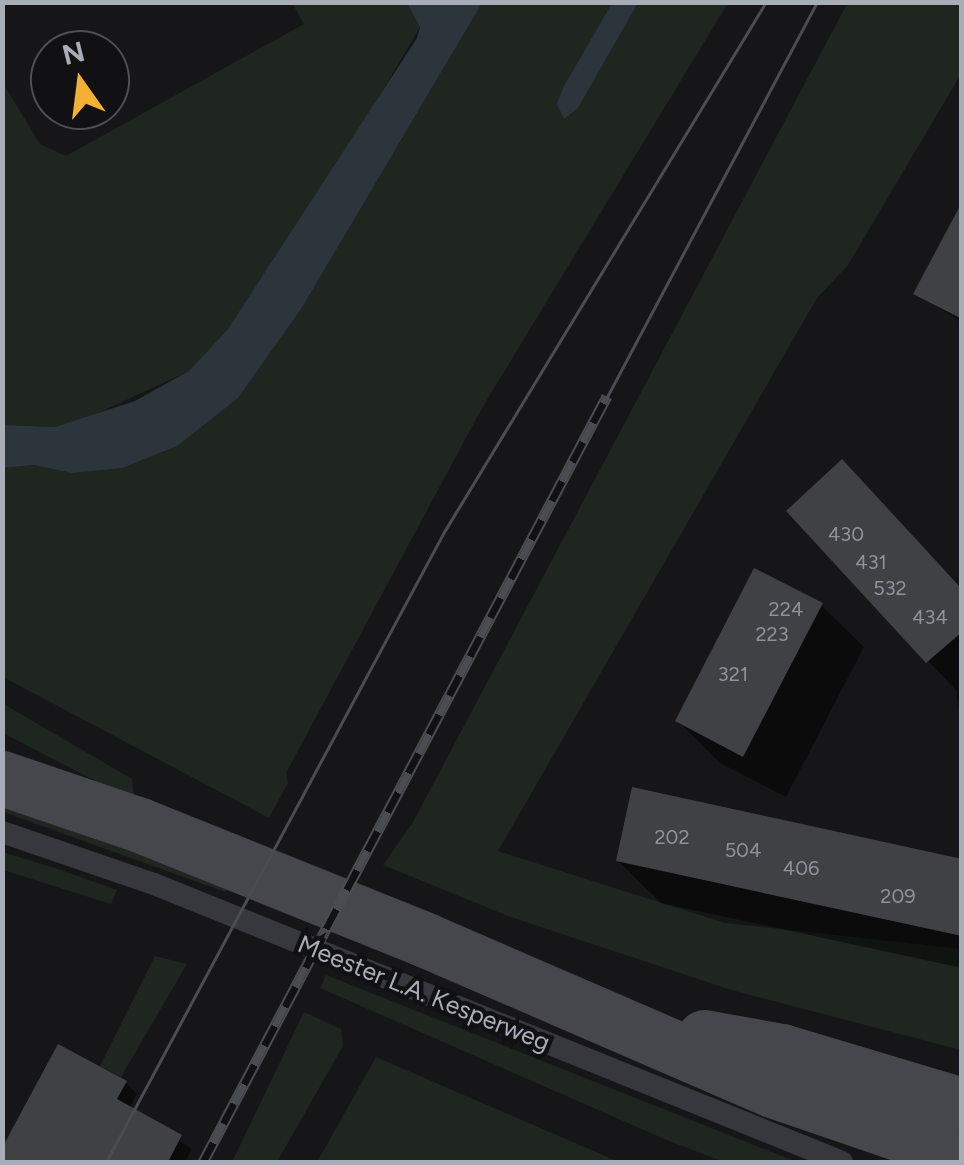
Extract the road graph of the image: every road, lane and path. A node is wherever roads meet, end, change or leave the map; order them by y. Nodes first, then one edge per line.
1 (2, 748) edge
2 (2, 778) edge
3 (140, 825) junction
4 (2, 832) edge
5 (630, 1024) junction
6 (962, 1105) edge
7 (962, 1156) edge
8 (842, 1162) edge

1 - 3 main road, Meester L.A. Kesperweg
2 - 3 main road, Meester L.A. Kesperweg
3 - 5 main road, Meester L.A. Kesperweg
4 - 8 lane, Meester L.A. Kesperweg
5 - 6 main road, Meester L.A. Kesperweg
5 - 7 main road, Meester L.A. Kesperweg

